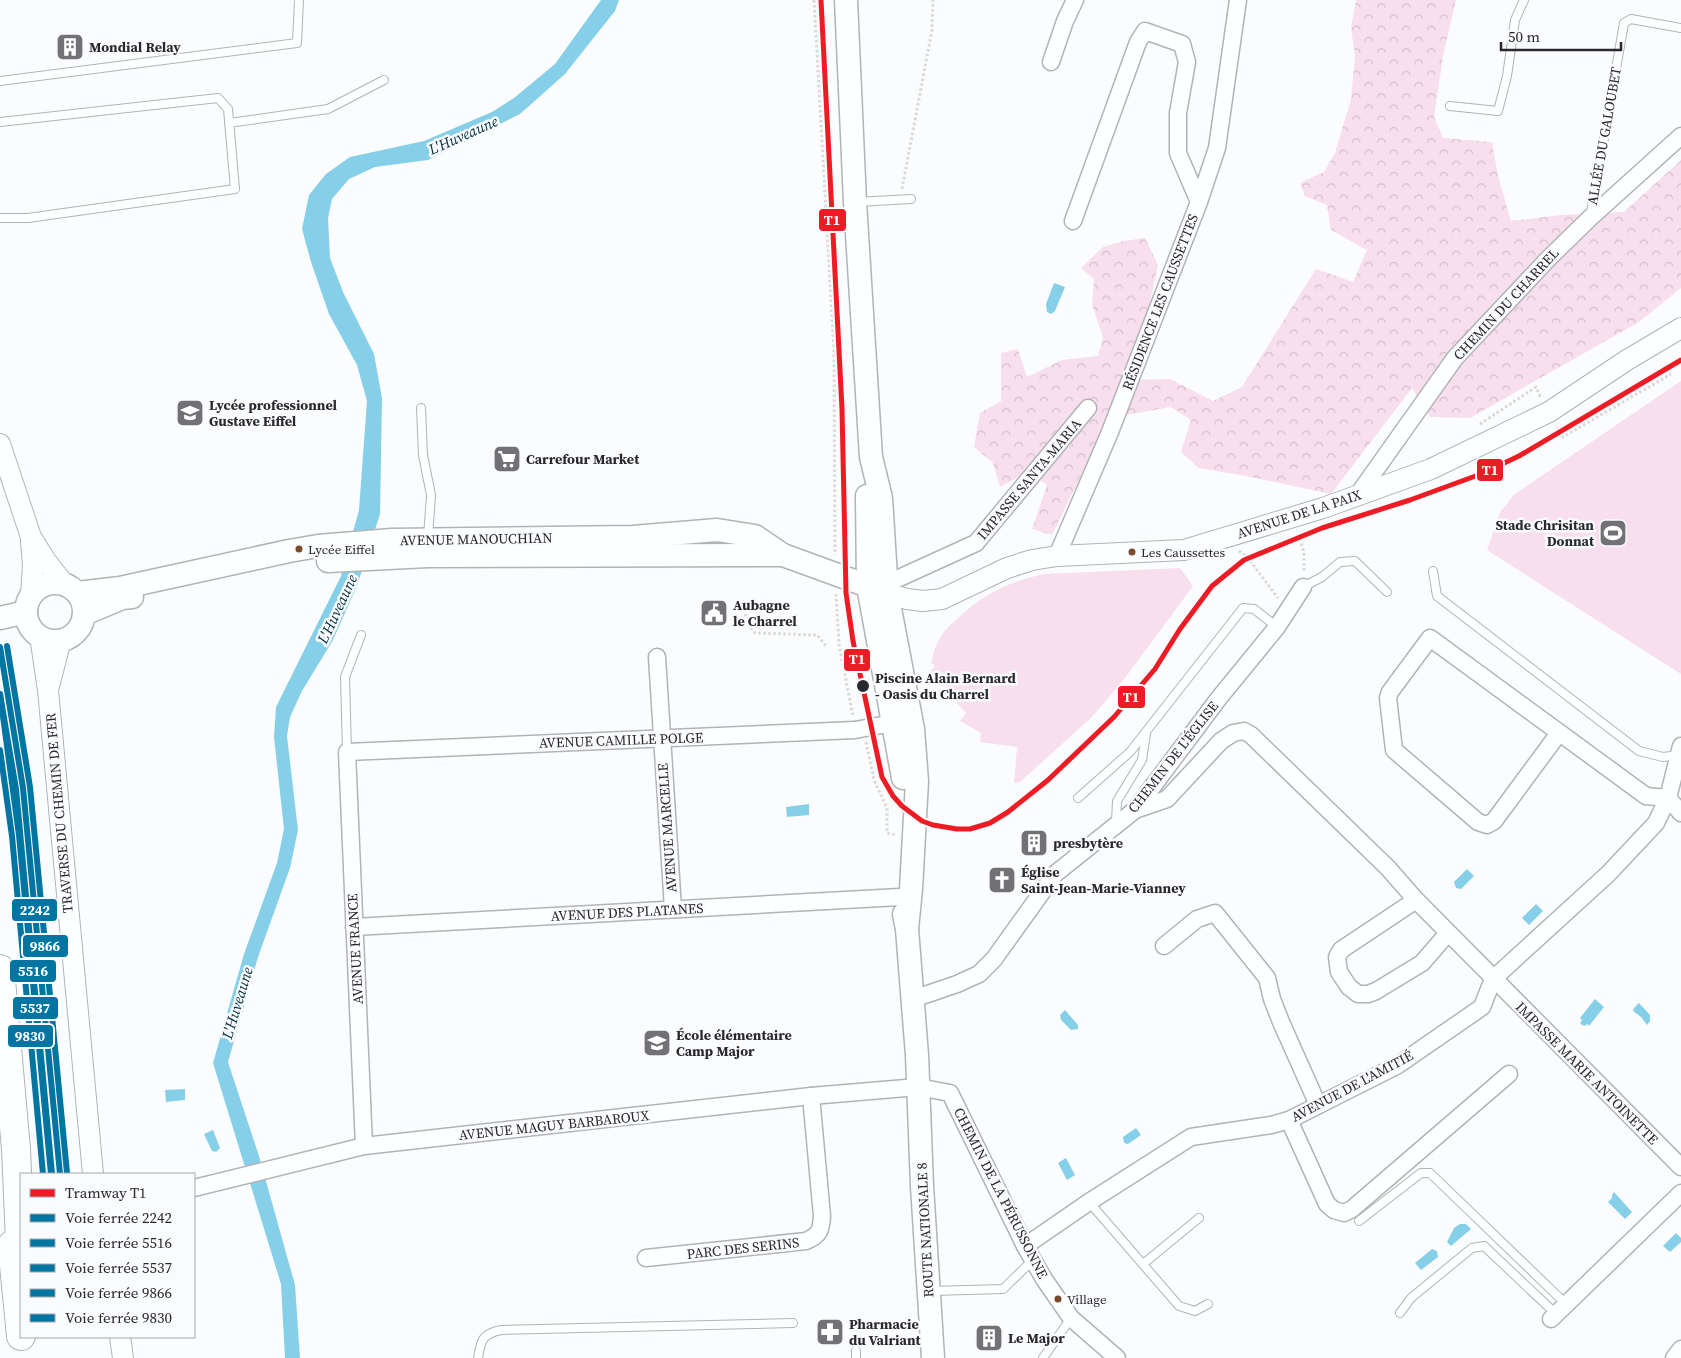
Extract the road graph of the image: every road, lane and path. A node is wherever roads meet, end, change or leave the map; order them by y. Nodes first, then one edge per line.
1 (299, 0) edge
2 (814, 0) edge
3 (846, 0) edge
4 (933, 0) edge
5 (1075, 0) edge
6 (1238, 0) edge
7 (1524, 0) edge
8 (1681, 28) edge
9 (1051, 62) dead end
10 (384, 80) dead end
11 (0, 81) edge
12 (1450, 106) dead end
13 (0, 122) edge
14 (229, 124) junction
15 (1681, 136) edge
16 (911, 199) dead end
17 (900, 200) junction
18 (855, 202) junction
19 (1199, 202) junction
20 (0, 218) edge
21 (1590, 218) junction
22 (1073, 221) dead end
23 (1681, 328) edge
24 (1671, 374) dead end
25 (1545, 404) junction
26 (420, 408) dead end
27 (1088, 408) dead end
28 (0, 444) edge
29 (1357, 496) junction
30 (1291, 517) junction
31 (31, 537) junction
32 (428, 540) junction
33 (390, 549) junction
34 (783, 555) junction
35 (835, 555) dead end
36 (1057, 556) junction
37 (1433, 571) dead end
38 (1303, 587) junction
39 (71, 588) junction
40 (149, 588) junction
41 (880, 588) junction
42 (1387, 592) dead end
43 (29, 604) junction
44 (84, 614) junction
45 (745, 614) dead end
46 (0, 618) edge
47 (1277, 627) junction
48 (362, 635) dead end
49 (51, 638) junction
50 (826, 646) dead end
51 (656, 657) dead end
52 (894, 723) junction
53 (1146, 732) junction
54 (1559, 733) junction
55 (662, 739) junction
56 (1680, 751) edge
57 (347, 752) junction
58 (1078, 798) dead end
59 (1668, 798) junction
60 (1135, 810) junction
61 (1681, 813) edge
62 (1116, 826) junction
63 (900, 897) junction
64 (1416, 900) junction
65 (672, 909) junction
66 (354, 927) junction
67 (907, 928) junction
68 (1448, 933) junction
69 (1164, 946) dead end
70 (0, 969) edge
71 (1493, 979) junction
72 (913, 999) junction
73 (1509, 1074) dead end
74 (918, 1095) junction
75 (811, 1096) junction
76 (1318, 1105) junction
77 (0, 1117) edge
78 (1289, 1120) junction
79 (364, 1146) junction
80 (1681, 1167) edge
81 (93, 1173) edge
82 (195, 1188) edge
83 (1681, 1193) edge
84 (1090, 1202) junction
85 (1199, 1218) dead end
86 (1359, 1221) dead end
87 (20, 1241) edge
88 (1025, 1246) junction
89 (646, 1258) dead end
90 (1033, 1260) junction
91 (1143, 1264) junction
92 (928, 1292) junction
93 (1208, 1304) dead end
94 (1558, 1312) junction
95 (1400, 1313) dead end
96 (20, 1316) edge
97 (1071, 1318) junction
98 (793, 1323) dead end
99 (22, 1338) edge
100 (120, 1338) edge
101 (1681, 1350) edge
102 (24, 1358) edge
103 (123, 1358) edge
104 (478, 1358) edge
105 (933, 1358) edge
106 (1043, 1358) edge
107 (1117, 1358) edge
108 (1674, 1358) edge

1 - 11 lane
2 - 35 path
3 - 18 main road
4 - 17 path
5 - 9 street
6 - 19 street
7 - 12 lane
8 - 21 lane, ALLÉE DU GALOUBET
10 - 14 lane
13 - 14 lane
14 - 20 lane
15 - 21 street, CHEMIN DU CHARREL
16 - 17 lane
17 - 18 lane
18 - 41 main road
19 - 22 street, RÉSIDENCE LES CAUSSETTES
19 - 36 street, RÉSIDENCE LES CAUSSETTES
21 - 29 street, CHEMIN DU CHARREL
23 - 25 street, AVENUE DE LA PAIX
24 - 25 path
25 - 29 street, AVENUE DE LA PAIX
26 - 32 lane
27 - 41 street, IMPASSE SANTA-MARIA
28 - 31 street
29 - 30 street, AVENUE DE LA PAIX
30 - 36 street, AVENUE DE LA PAIX
30 - 38 path
31 - 39 street
31 - 43 street
32 - 33 main road, AVENUE MANOUCHIAN
32 - 34 main road, AVENUE MANOUCHIAN
33 - 34 main road, AVENUE MANOUCHIAN
33 - 40 main road, AVENUE MANOUCHIAN
34 - 41 main road, AVENUE MANOUCHIAN
36 - 41 street, AVENUE DE LA PAIX
37 - 56 lane
38 - 42 lane
38 - 47 street, CHEMIN DE L'ÉGLISE
39 - 40 main road, AVENUE MANOUCHIAN
39 - 43 main road
39 - 44 main road
40 - 44 main road, AVENUE MANOUCHIAN
41 - 52 main road
41 - 67 main road
43 - 46 main road
43 - 49 main road
44 - 49 main road
45 - 50 path
47 - 53 lane
47 - 60 street, CHEMIN DE L'ÉGLISE
48 - 57 lane
49 - 81 street, TRAVERSE DU CHEMIN DE FER
51 - 55 street, AVENUE MARCELLE
52 - 55 street, AVENUE CAMILLE POLGE
52 - 63 main road
53 - 58 lane
53 - 62 lane
54 - 54 street
54 - 59 street
55 - 57 street, AVENUE CAMILLE POLGE
55 - 65 street, AVENUE MARCELLE
56 - 59 street, AVENUE DE L'AMITIÉ
57 - 66 street, AVENUE FRANCE
59 - 61 street
59 - 71 street, AVENUE DE L'AMITIÉ
60 - 62 street, CHEMIN DE L'ÉGLISE
60 - 64 street, IMPASSE MARIE ANTOINETTE
62 - 72 street, CHEMIN DE L'ÉGLISE
63 - 65 street, AVENUE DES PLATANES
63 - 67 main road
64 - 68 street, IMPASSE MARIE ANTOINETTE
64 - 68 street
65 - 66 street, AVENUE DES PLATANES
66 - 79 street, AVENUE FRANCE
67 - 72 main road, ROUTE NATIONALE 8
68 - 71 street, IMPASSE MARIE ANTOINETTE
69 - 76 street
70 - 87 highway
71 - 76 street, AVENUE DE L'AMITIÉ
71 - 80 street, IMPASSE MARIE ANTOINETTE
72 - 74 main road, ROUTE NATIONALE 8
73 - 78 street
74 - 75 street, AVENUE MAGUY BARBAROUX
74 - 88 street, CHEMIN DE LA PÉRUSSONNE
74 - 92 main road, ROUTE NATIONALE 8
75 - 79 street, AVENUE MAGUY BARBAROUX
75 - 89 street, PARC DES SERINS
76 - 78 street, AVENUE DE L'AMITIÉ
77 - 96 highway
78 - 84 street, AVENUE DE L'AMITIÉ
79 - 82 street, AVENUE MAGUY BARBAROUX
83 - 94 street
84 - 88 street, AVENUE DE L'AMITIÉ
84 - 91 lane
85 - 91 lane
86 - 94 lane
88 - 90 street, CHEMIN DE LA PÉRUSSONNE
90 - 92 lane
90 - 97 street, CHEMIN DE LA PÉRUSSONNE
91 - 93 lane
92 - 105 main road, ROUTE NATIONALE 8
94 - 95 lane
97 - 106 lane
97 - 107 street, CHEMIN DE LA PÉRUSSONNE
98 - 104 lane
99 - 102 highway
100 - 103 street
101 - 108 street

